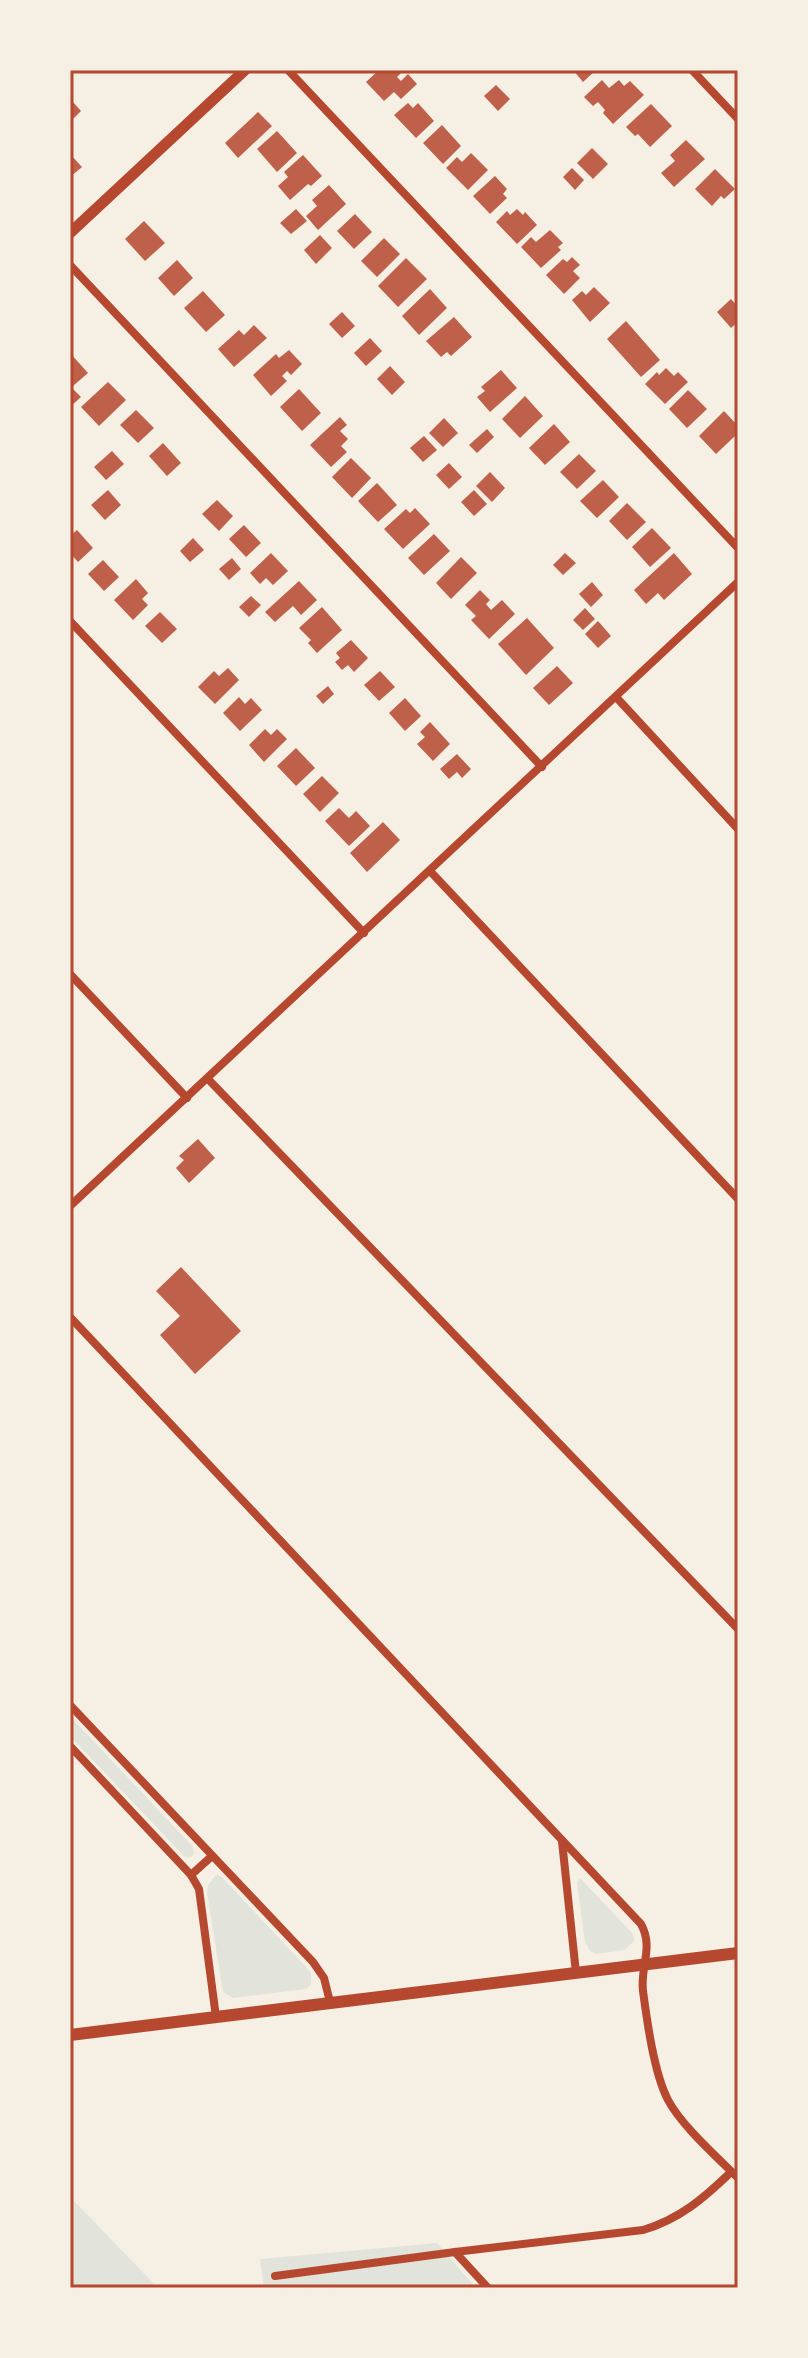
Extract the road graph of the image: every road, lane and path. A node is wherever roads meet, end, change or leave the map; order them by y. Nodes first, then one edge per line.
1 (245, 70) edge
2 (288, 70) edge
3 (692, 70) edge
4 (738, 119) edge
5 (70, 233) edge
6 (70, 265) edge
7 (738, 548) edge
8 (738, 582) edge
9 (70, 621) edge
10 (616, 697) junction
11 (542, 767) junction
12 (738, 829) edge
13 (430, 871) junction
14 (364, 933) junction
15 (70, 974) edge
16 (208, 1079) junction
17 (187, 1098) junction
18 (738, 1199) edge
19 (70, 1206) edge
20 (70, 1317) edge
21 (738, 1629) edge
22 (70, 1705) edge
23 (70, 1746) edge
24 (562, 1840) junction
25 (212, 1856) junction
26 (191, 1875) junction
27 (738, 1953) edge
28 (645, 1964) junction
29 (576, 1973) junction
30 (330, 2002) junction
31 (216, 2017) junction
32 (70, 2035) edge
33 (735, 2175) edge
34 (455, 2252) junction
35 (275, 2276) dead end
36 (488, 2288) edge

1 - 5 street
2 - 7 street
3 - 4 street
6 - 11 street
8 - 10 street
9 - 14 street
10 - 11 street
10 - 12 street
11 - 13 street
13 - 14 street
13 - 18 street
14 - 16 street
15 - 17 street
16 - 17 street
16 - 21 street
17 - 19 street
20 - 24 street
22 - 25 street
23 - 26 street
24 - 28 street
24 - 29 street
25 - 26 street
25 - 30 street
26 - 31 street
27 - 28 main road
28 - 29 main road
28 - 33 street
29 - 30 main road
30 - 31 main road
31 - 32 main road
33 - 34 street
34 - 35 street
34 - 36 street

